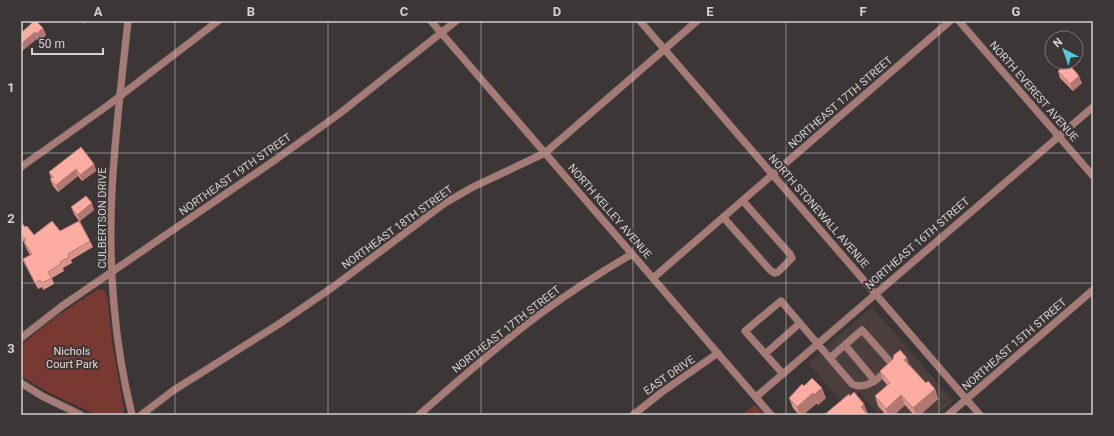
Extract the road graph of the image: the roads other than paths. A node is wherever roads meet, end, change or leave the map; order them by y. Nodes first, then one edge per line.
1 (128, 21) edge
2 (218, 21) edge
3 (431, 21) edge
4 (456, 21) edge
5 (640, 21) edge
6 (697, 21) edge
7 (950, 21) edge
8 (959, 21) edge
9 (442, 33) junction
10 (664, 49) junction
11 (119, 97) junction
12 (1093, 107) edge
13 (1059, 136) junction
14 (544, 153) junction
15 (21, 167) edge
16 (773, 174) junction
17 (1093, 176) edge
18 (743, 201) junction
19 (723, 217) junction
20 (632, 254) junction
21 (113, 271) junction
22 (653, 278) junction
23 (1093, 290) edge
24 (876, 293) junction
25 (800, 323) junction
26 (21, 338) edge
27 (817, 344) junction
28 (845, 345) junction
29 (718, 353) junction
30 (765, 354) junction
31 (830, 358) junction
32 (783, 374) junction
33 (875, 381) junction
34 (21, 383) edge
35 (756, 397) junction
36 (967, 399) junction
37 (81, 415) edge
38 (132, 415) edge
39 (141, 415) edge
40 (419, 415) edge
41 (633, 415) edge
42 (772, 415) edge
43 (948, 415) edge
44 (980, 415) edge

1 - 11 street, CULBERTSON DRIVE
2 - 11 street
3 - 9 street, NORTH KELLEY AVENUE
4 - 9 street, NORTHEAST 19TH STREET
5 - 10 street, NORTH STONEWALL AVENUE
6 - 10 street, NORTHEAST 18TH STREET
7 - 16 street, NORTHEAST 17TH STREET
8 - 13 street, NORTH EVEREST AVENUE
9 - 14 street, NORTH KELLEY AVENUE
9 - 21 street, NORTHEAST 19TH STREET
10 - 14 street, NORTHEAST 18TH STREET
10 - 16 street, NORTH STONEWALL AVENUE
11 - 15 street
11 - 21 street, CULBERTSON DRIVE
12 - 13 street, NORTHEAST 16TH STREET
13 - 17 street, NORTH EVEREST AVENUE
13 - 24 street, NORTHEAST 16TH STREET
14 - 20 street, NORTH KELLEY AVENUE
14 - 39 street, NORTHEAST 18TH STREET
16 - 18 street, NORTHEAST 17TH STREET
16 - 24 street, NORTH STONEWALL AVENUE
18 - 19 street, NORTHEAST 17TH STREET
18 - 19 street
19 - 22 street, NORTHEAST 17TH STREET
20 - 22 street, NORTH KELLEY AVENUE
20 - 40 street, NORTHEAST 17TH STREET
21 - 26 street, NORTHEAST 19TH STREET
21 - 38 street, CULBERTSON DRIVE
22 - 29 street, NORTH KELLEY AVENUE
23 - 36 street, NORTHEAST 15TH STREET
24 - 27 street, NORTHEAST 16TH STREET
24 - 36 street, NORTH STONEWALL AVENUE
25 - 27 street
25 - 30 street
25 - 30 street
27 - 31 street
27 - 32 street, NORTHEAST 16TH STREET
28 - 31 street
28 - 33 street
28 - 33 street
29 - 35 street, NORTH KELLEY AVENUE
29 - 41 street, EAST DRIVE
30 - 32 street
31 - 33 street
32 - 35 street, NORTHEAST 16TH STREET
34 - 37 street
35 - 42 street, NORTH KELLEY AVENUE
36 - 43 street, NORTHEAST 15TH STREET
36 - 44 street, NORTH STONEWALL AVENUE

